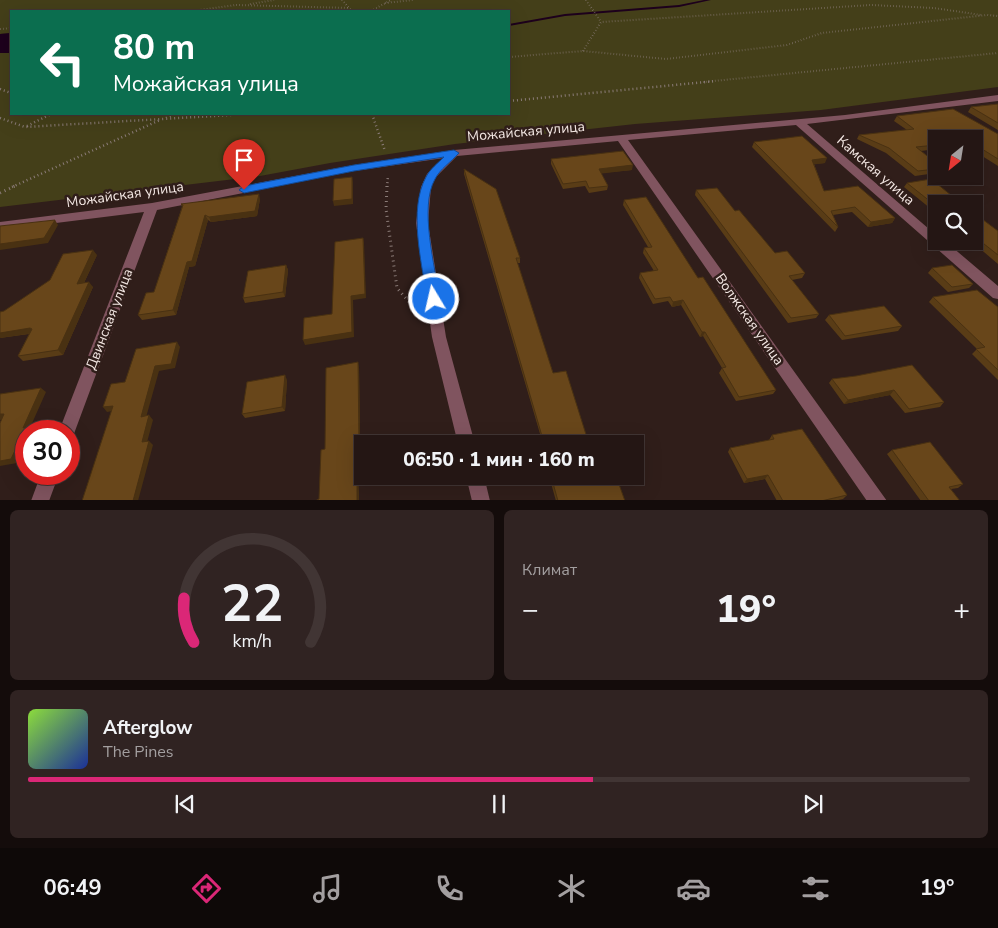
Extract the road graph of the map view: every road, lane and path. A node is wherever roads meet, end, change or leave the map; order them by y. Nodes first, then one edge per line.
1 (274, 0) edge
2 (342, 0) edge
3 (390, 0) edge
4 (413, 0) edge
5 (586, 0) edge
6 (385, 3) junction
7 (236, 5) junction
8 (350, 8) joint
9 (199, 10) edge
10 (373, 10) edge
11 (987, 15) junction
12 (998, 16) edge
13 (601, 22) junction
14 (583, 51) junction
15 (998, 53) edge
16 (510, 57) edge
17 (998, 98) edge
18 (510, 101) edge
19 (946, 104) junction
20 (960, 113) edge
21 (49, 115) edge
22 (172, 115) edge
23 (231, 115) edge
24 (372, 115) edge
25 (0, 118) edge
26 (164, 119) junction
27 (797, 121) junction
28 (25, 127) junction
29 (621, 138) junction
30 (454, 153) junction
31 (389, 162) junction
32 (0, 193) edge
33 (152, 207) junction
34 (0, 226) edge
35 (928, 234) edge
36 (947, 250) edge
37 (998, 294) edge
38 (439, 337) junction
39 (71, 420) edge
40 (465, 435) edge
41 (46, 485) edge
42 (477, 485) edge
43 (40, 500) edge
44 (481, 500) edge
45 (878, 500) edge

1 - 7 path
2 - 8 path
3 - 6 path
4 - 6 path
5 - 13 path
6 - 10 path
7 - 8 path
7 - 9 path
11 - 12 path
11 - 13 path
11 - 14 path
13 - 14 path
14 - 16 path
15 - 18 path
17 - 19 street, Можайская улица
19 - 20 street
19 - 27 street, Можайская улица
21 - 28 path
22 - 26 path
23 - 26 path
24 - 31 path
25 - 28 path
26 - 28 path
26 - 32 path
27 - 29 street, Можайская улица
27 - 35 street, Камская улица
29 - 30 street, Можайская улица
29 - 45 street, Волжская улица
30 - 31 street, Можайская улица
30 - 38 street
31 - 33 street, Можайская улица
31 - 38 path
33 - 34 street, Можайская улица
33 - 39 street, Двинская улица
36 - 37 street, Камская улица
38 - 40 street
41 - 43 street
42 - 44 street

